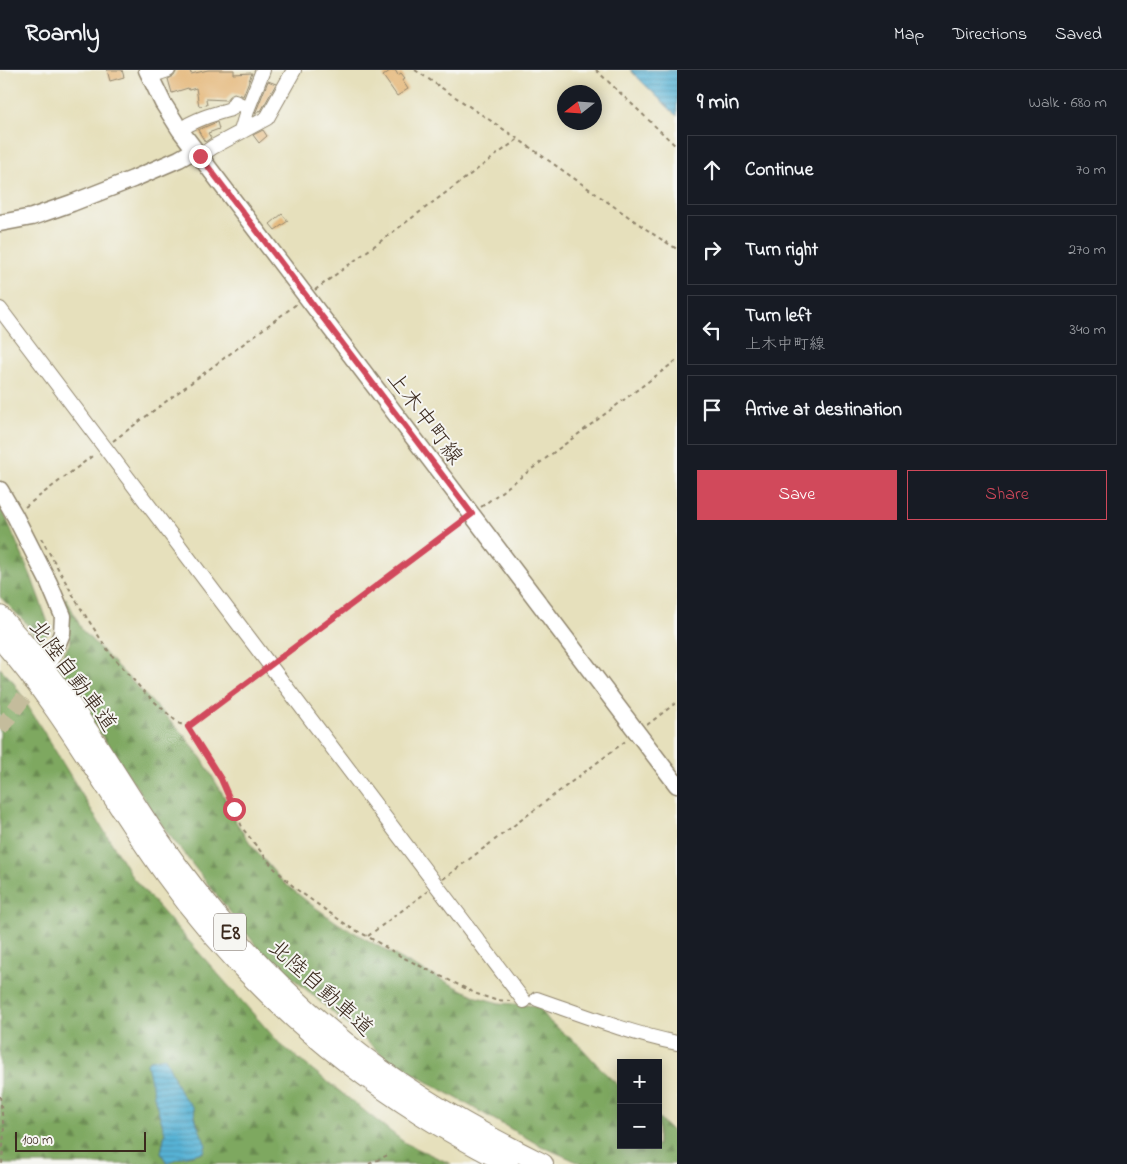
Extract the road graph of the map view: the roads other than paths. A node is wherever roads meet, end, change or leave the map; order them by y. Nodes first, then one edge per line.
1 (168, 70) edge
2 (263, 70) edge
3 (294, 70) edge
4 (149, 73) edge
5 (248, 108) junction
6 (180, 130) junction
7 (241, 132) junction
8 (198, 153) junction
9 (0, 223) edge
10 (0, 309) edge
11 (0, 490) edge
12 (0, 616) edge
13 (0, 639) edge
14 (52, 660) tunnel mouth
15 (677, 785) edge
16 (677, 1043) edge
17 (508, 1164) edge
18 (543, 1164) edge

1 - 4 street
2 - 5 street
3 - 7 street
4 - 6 main road, 上木中町線
5 - 6 street
5 - 7 street
6 - 8 main road, 上木中町線
7 - 8 street
8 - 9 main road
8 - 15 main road, 上木中町線
10 - 16 street
11 - 14 main road
12 - 18 highway, 北陸自動車道 / E8
13 - 17 highway, 北陸自動車道 / E8

